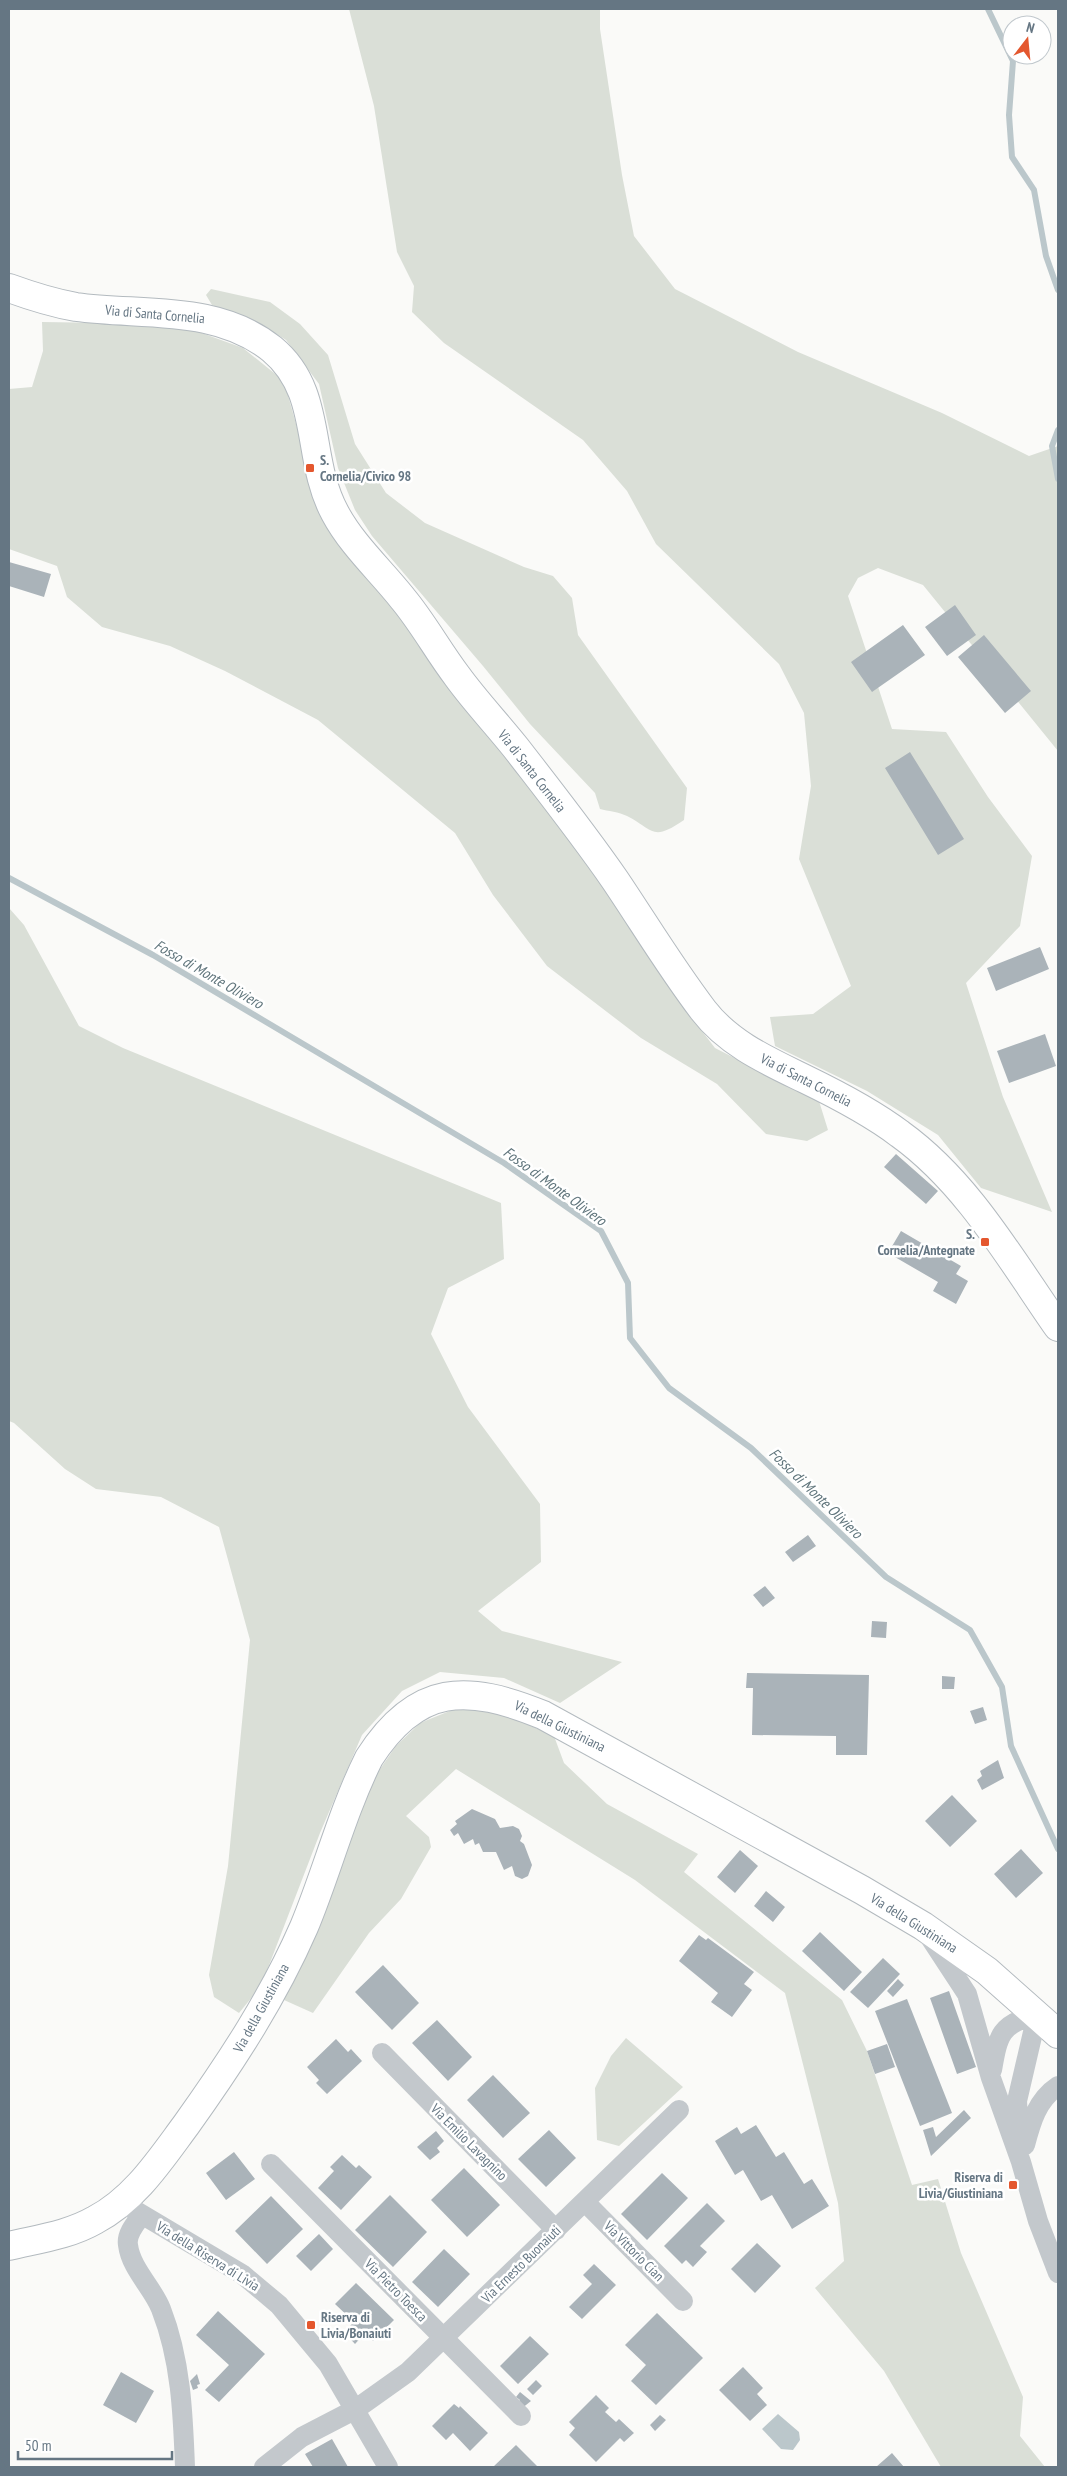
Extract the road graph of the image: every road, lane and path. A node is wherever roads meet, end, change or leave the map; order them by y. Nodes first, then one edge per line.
1 (9, 288) edge
2 (1058, 1327) edge
3 (923, 1926) junction
4 (1037, 2015) junction
5 (1058, 2034) edge
6 (382, 2054) dead end
7 (991, 2078) junction
8 (1058, 2086) edge
9 (679, 2110) dead end
10 (1021, 2162) junction
11 (271, 2164) dead end
12 (585, 2202) junction
13 (131, 2208) junction
14 (556, 2230) junction
15 (9, 2246) edge
16 (1058, 2273) edge
17 (683, 2301) dead end
18 (444, 2338) junction
19 (356, 2409) junction
20 (521, 2416) dead end
21 (185, 2467) edge
22 (264, 2467) edge
23 (388, 2467) edge

1 - 2 street, Via di Santa Cornelia
3 - 4 street, Via della Giustiniana
3 - 7 street
3 - 13 street, Via della Giustiniana
4 - 5 street, Via della Giustiniana
4 - 7 street
4 - 10 street
6 - 14 street, Via Emilio Lavagnino
7 - 10 street
8 - 10 street
9 - 12 street, Via Ernesto Buonaiuti
10 - 16 street
11 - 18 street, Via Pietro Toesca
12 - 14 street, Via Ernesto Buonaiuti
12 - 17 street, Via Vittorio Cian
13 - 15 street, Via della Giustiniana
13 - 19 street, Via della Riserva di Livia
13 - 21 street
14 - 18 street, Via Ernesto Buonaiuti
18 - 19 street, Via Ernesto Buonaiuti
18 - 20 street, Via Pietro Toesca
19 - 22 street, Via Ernesto Buonaiuti
19 - 23 street, Via della Riserva di Livia

